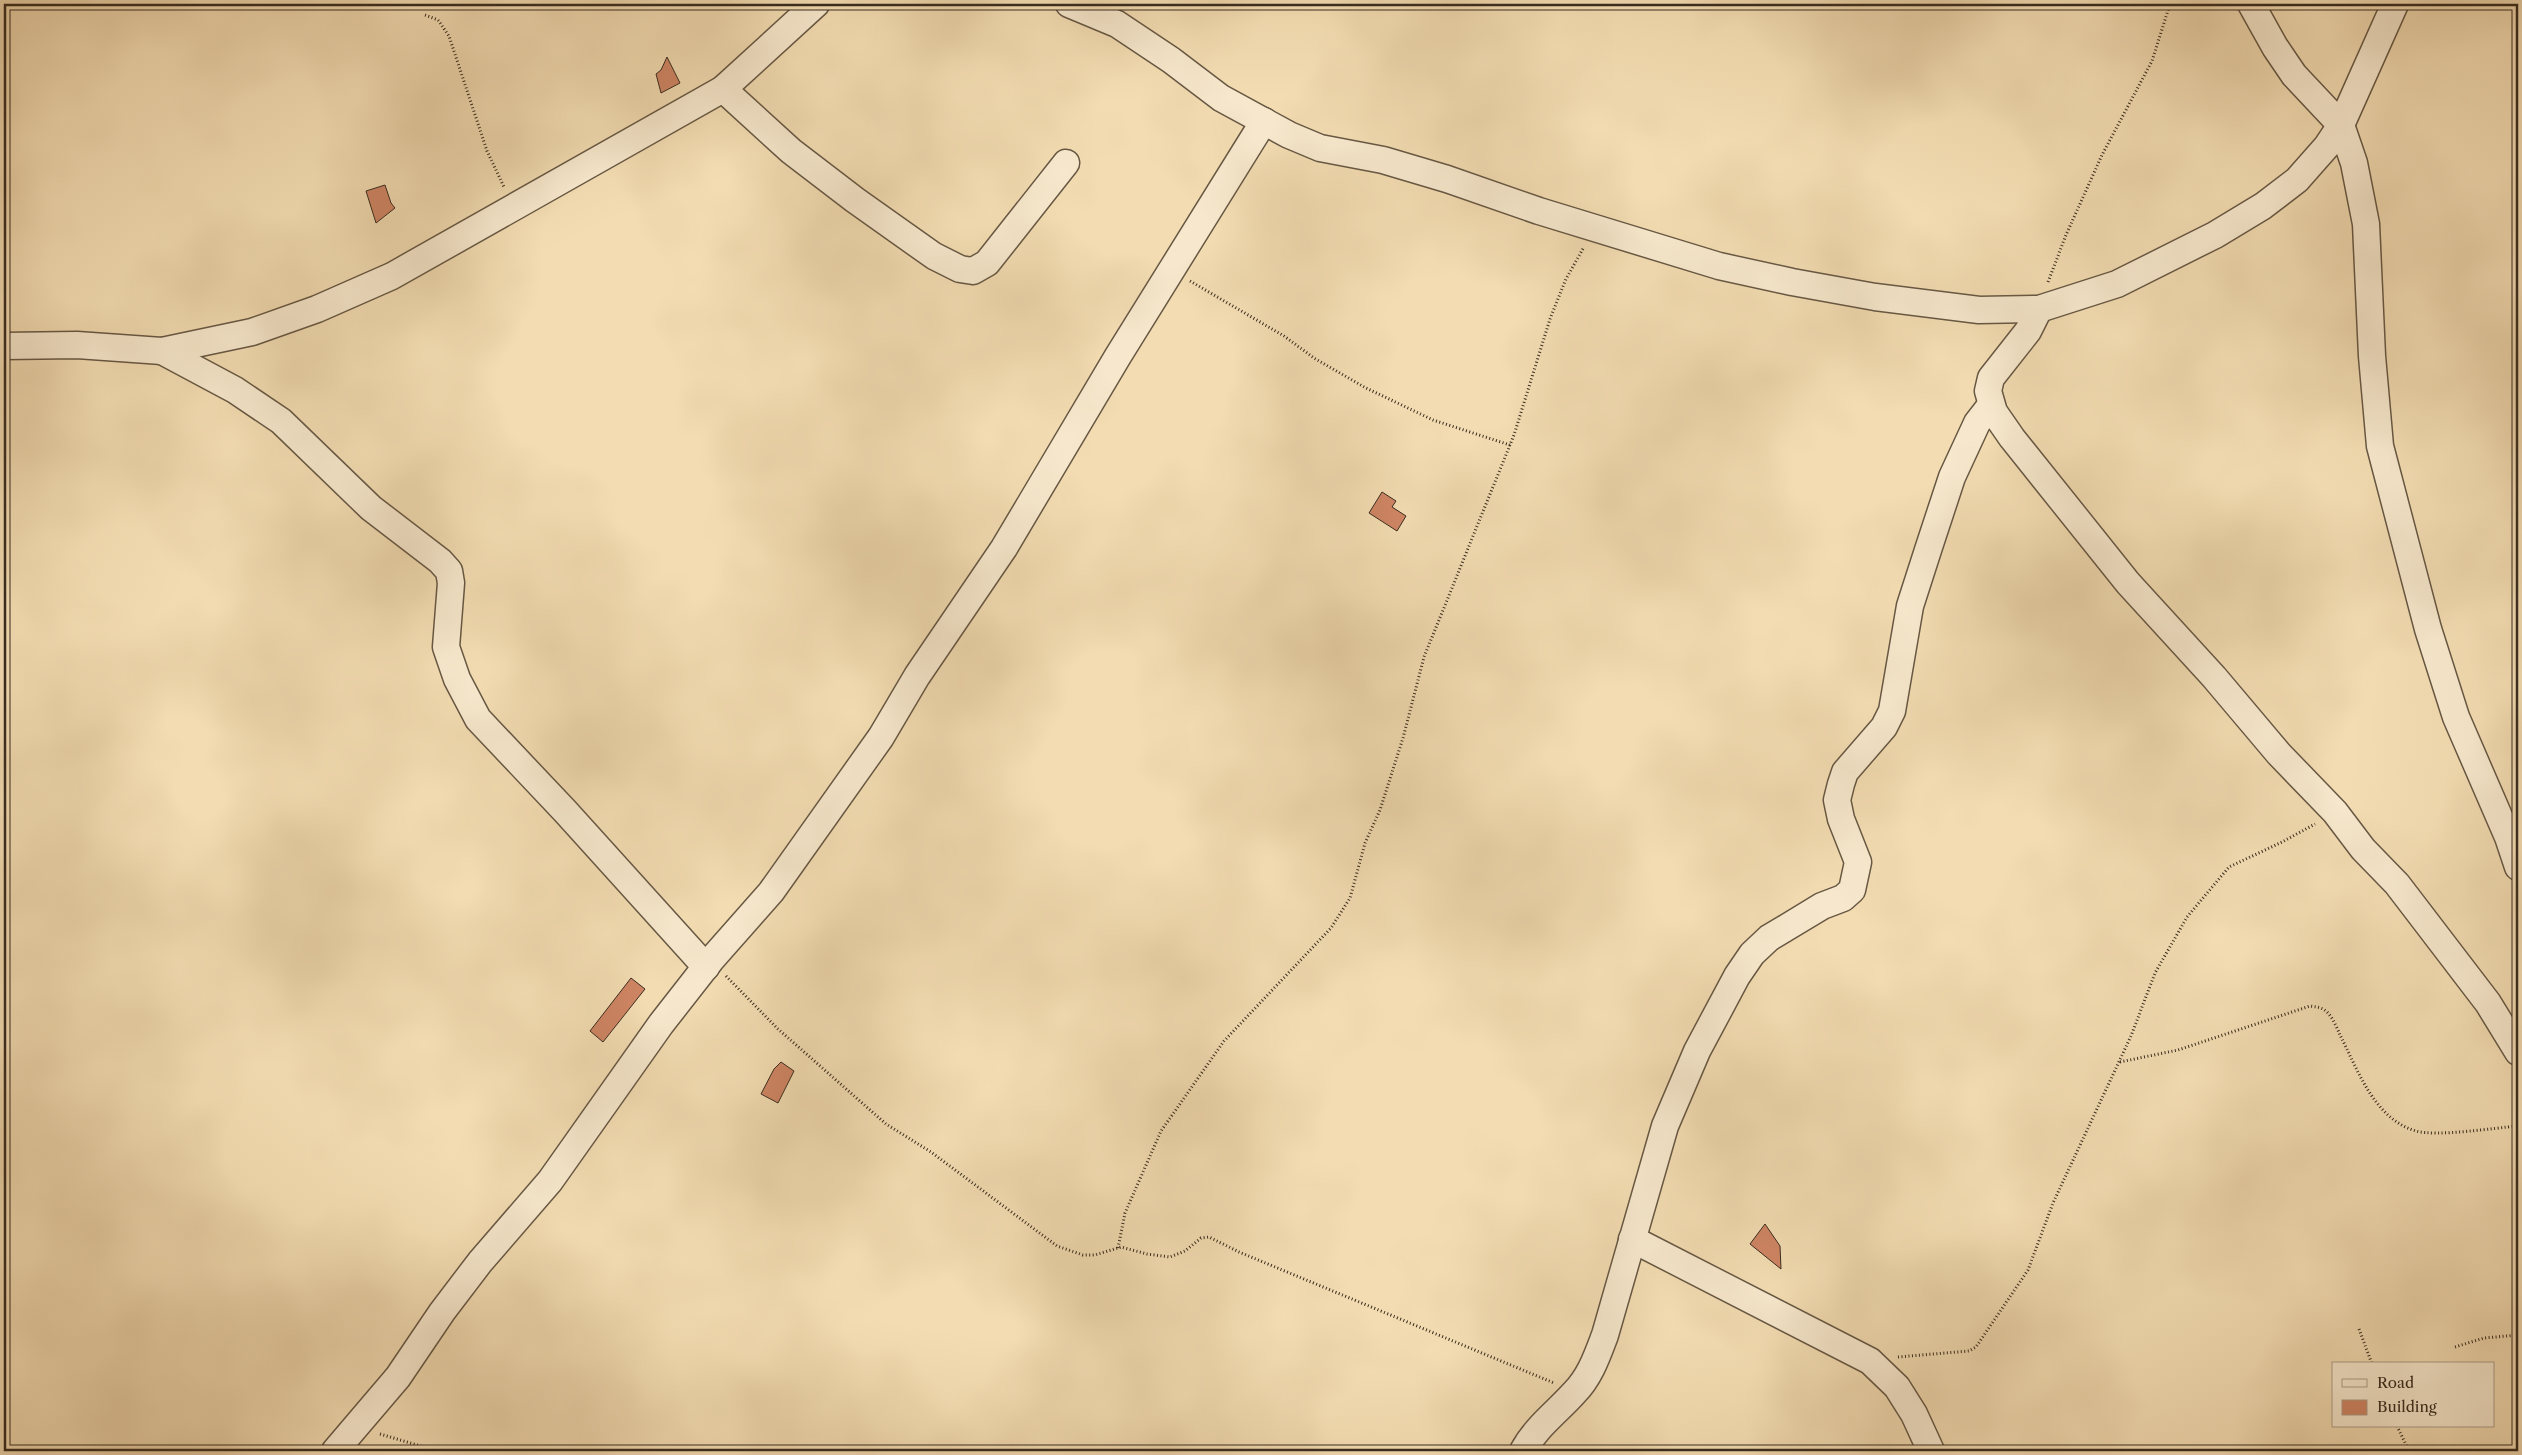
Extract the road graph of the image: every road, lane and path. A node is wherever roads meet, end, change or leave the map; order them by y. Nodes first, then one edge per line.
1 (816, 4) edge
2 (1069, 4) edge
3 (2170, 4) edge
4 (2251, 4) edge
5 (2395, 4) edge
6 (425, 15) dead end
7 (723, 89) junction
8 (1264, 122) junction
9 (2341, 125) junction
10 (1066, 163) dead end
11 (513, 207) junction
12 (1593, 226) junction
13 (1171, 268) junction
14 (2039, 309) junction
15 (4, 346) edge
16 (162, 351) junction
17 (1991, 405) junction
18 (1510, 445) junction
19 (2335, 812) junction
20 (2518, 867) edge
21 (708, 964) junction
22 (2518, 1052) edge
23 (2120, 1062) junction
24 (2518, 1126) edge
25 (1632, 1239) junction
26 (1118, 1248) junction
27 (2359, 1329) dead end
28 (2518, 1335) edge
29 (2455, 1347) dead end
30 (1870, 1361) junction
31 (2371, 1362) edge
32 (1576, 1392) junction
33 (355, 1427) junction
34 (2398, 1428) edge
35 (335, 1451) edge
36 (437, 1451) edge
37 (1523, 1451) edge
38 (1930, 1451) edge
39 (2409, 1451) edge

1 - 7 street
2 - 8 street
3 - 14 path
4 - 9 street
5 - 9 street
6 - 11 path
7 - 10 street
7 - 11 street
8 - 12 street
8 - 13 street
9 - 14 street
9 - 20 street
11 - 16 street
12 - 14 street
12 - 18 path
13 - 18 path
13 - 21 street
14 - 17 street
15 - 16 street
16 - 21 street
17 - 19 street
17 - 25 street
18 - 26 path
19 - 22 street
19 - 23 path
21 - 26 path
21 - 33 street
23 - 24 path
23 - 30 path
25 - 30 street
25 - 32 street
26 - 32 path
27 - 31 path
28 - 29 path
30 - 38 street
32 - 37 street
33 - 35 street
33 - 36 path
34 - 39 path

